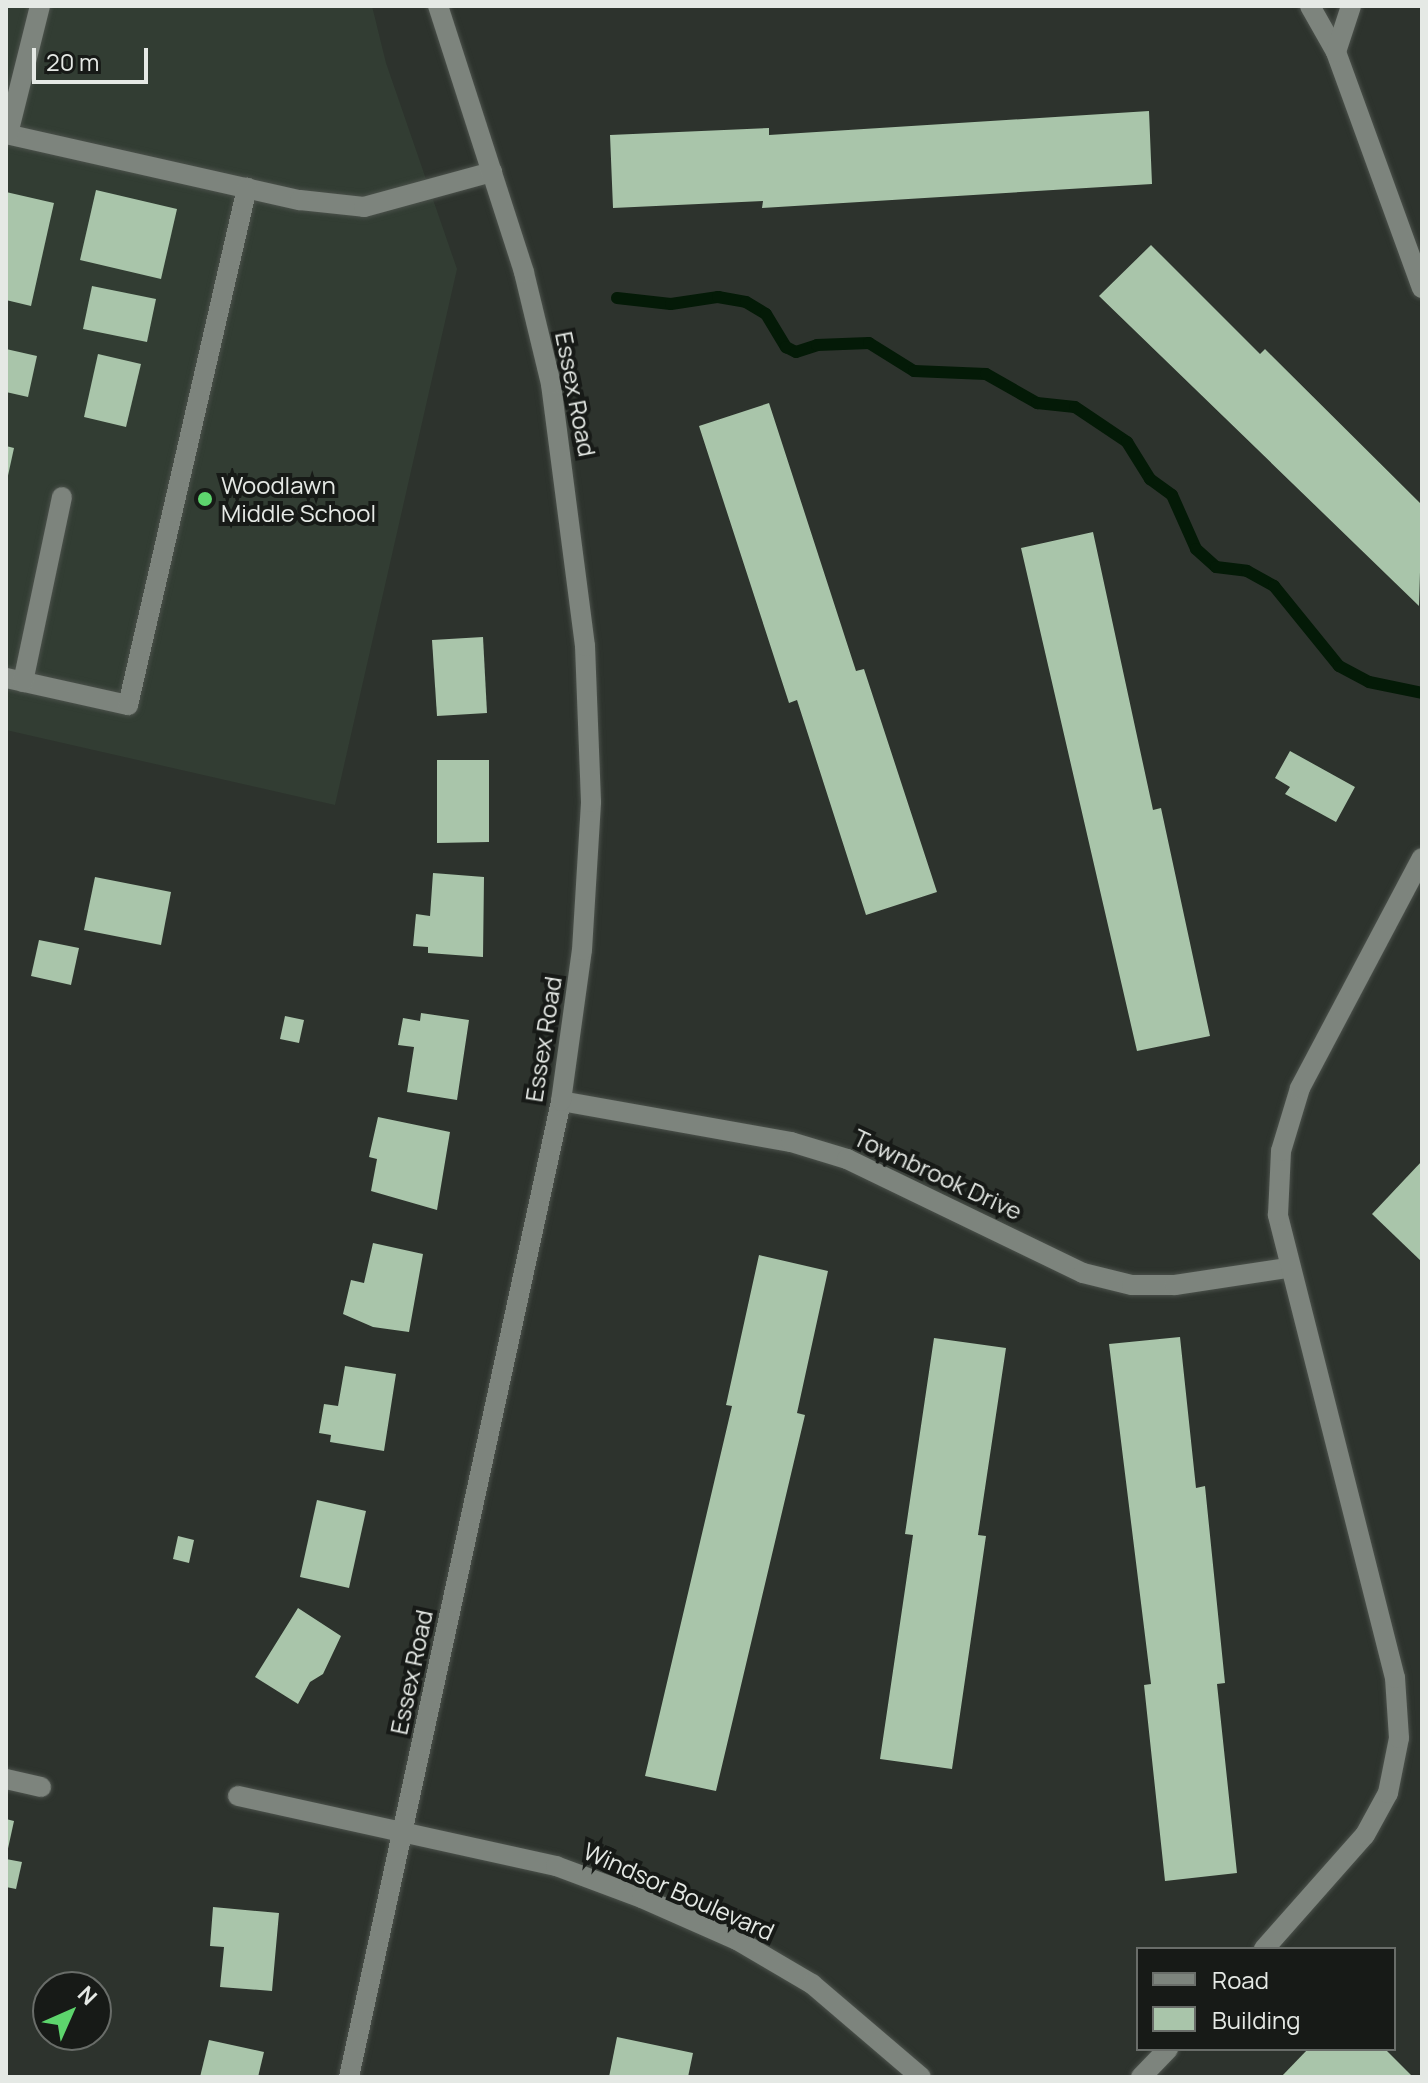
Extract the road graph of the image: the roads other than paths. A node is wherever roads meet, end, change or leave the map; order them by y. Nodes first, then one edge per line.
1 (40, 6) edge
2 (438, 6) edge
3 (1310, 6) edge
4 (1351, 6) edge
5 (1336, 52) junction
6 (7, 134) edge
7 (492, 172) junction
8 (247, 188) junction
9 (1422, 288) edge
10 (62, 497) dead end
11 (14, 680) edge
12 (1422, 858) edge
13 (561, 1101) junction
14 (1288, 1268) junction
15 (6, 1779) edge
16 (41, 1787) dead end
17 (238, 1796) dead end
18 (403, 1831) junction
19 (1266, 1947) edge
20 (1166, 2051) edge
21 (349, 2077) edge
22 (921, 2077) edge
23 (1141, 2077) edge

1 - 6 street
2 - 7 street, Essex Road
3 - 5 street
4 - 5 street
5 - 9 street
6 - 8 street
7 - 8 street
7 - 13 street, Essex Road
8 - 11 street
10 - 11 street
12 - 14 street
13 - 14 street, Townbrook Drive
13 - 18 street, Essex Road
14 - 19 street
15 - 16 street
17 - 18 street, Windsor Boulevard
18 - 21 street, Essex Road
18 - 22 street, Windsor Boulevard
20 - 23 street

